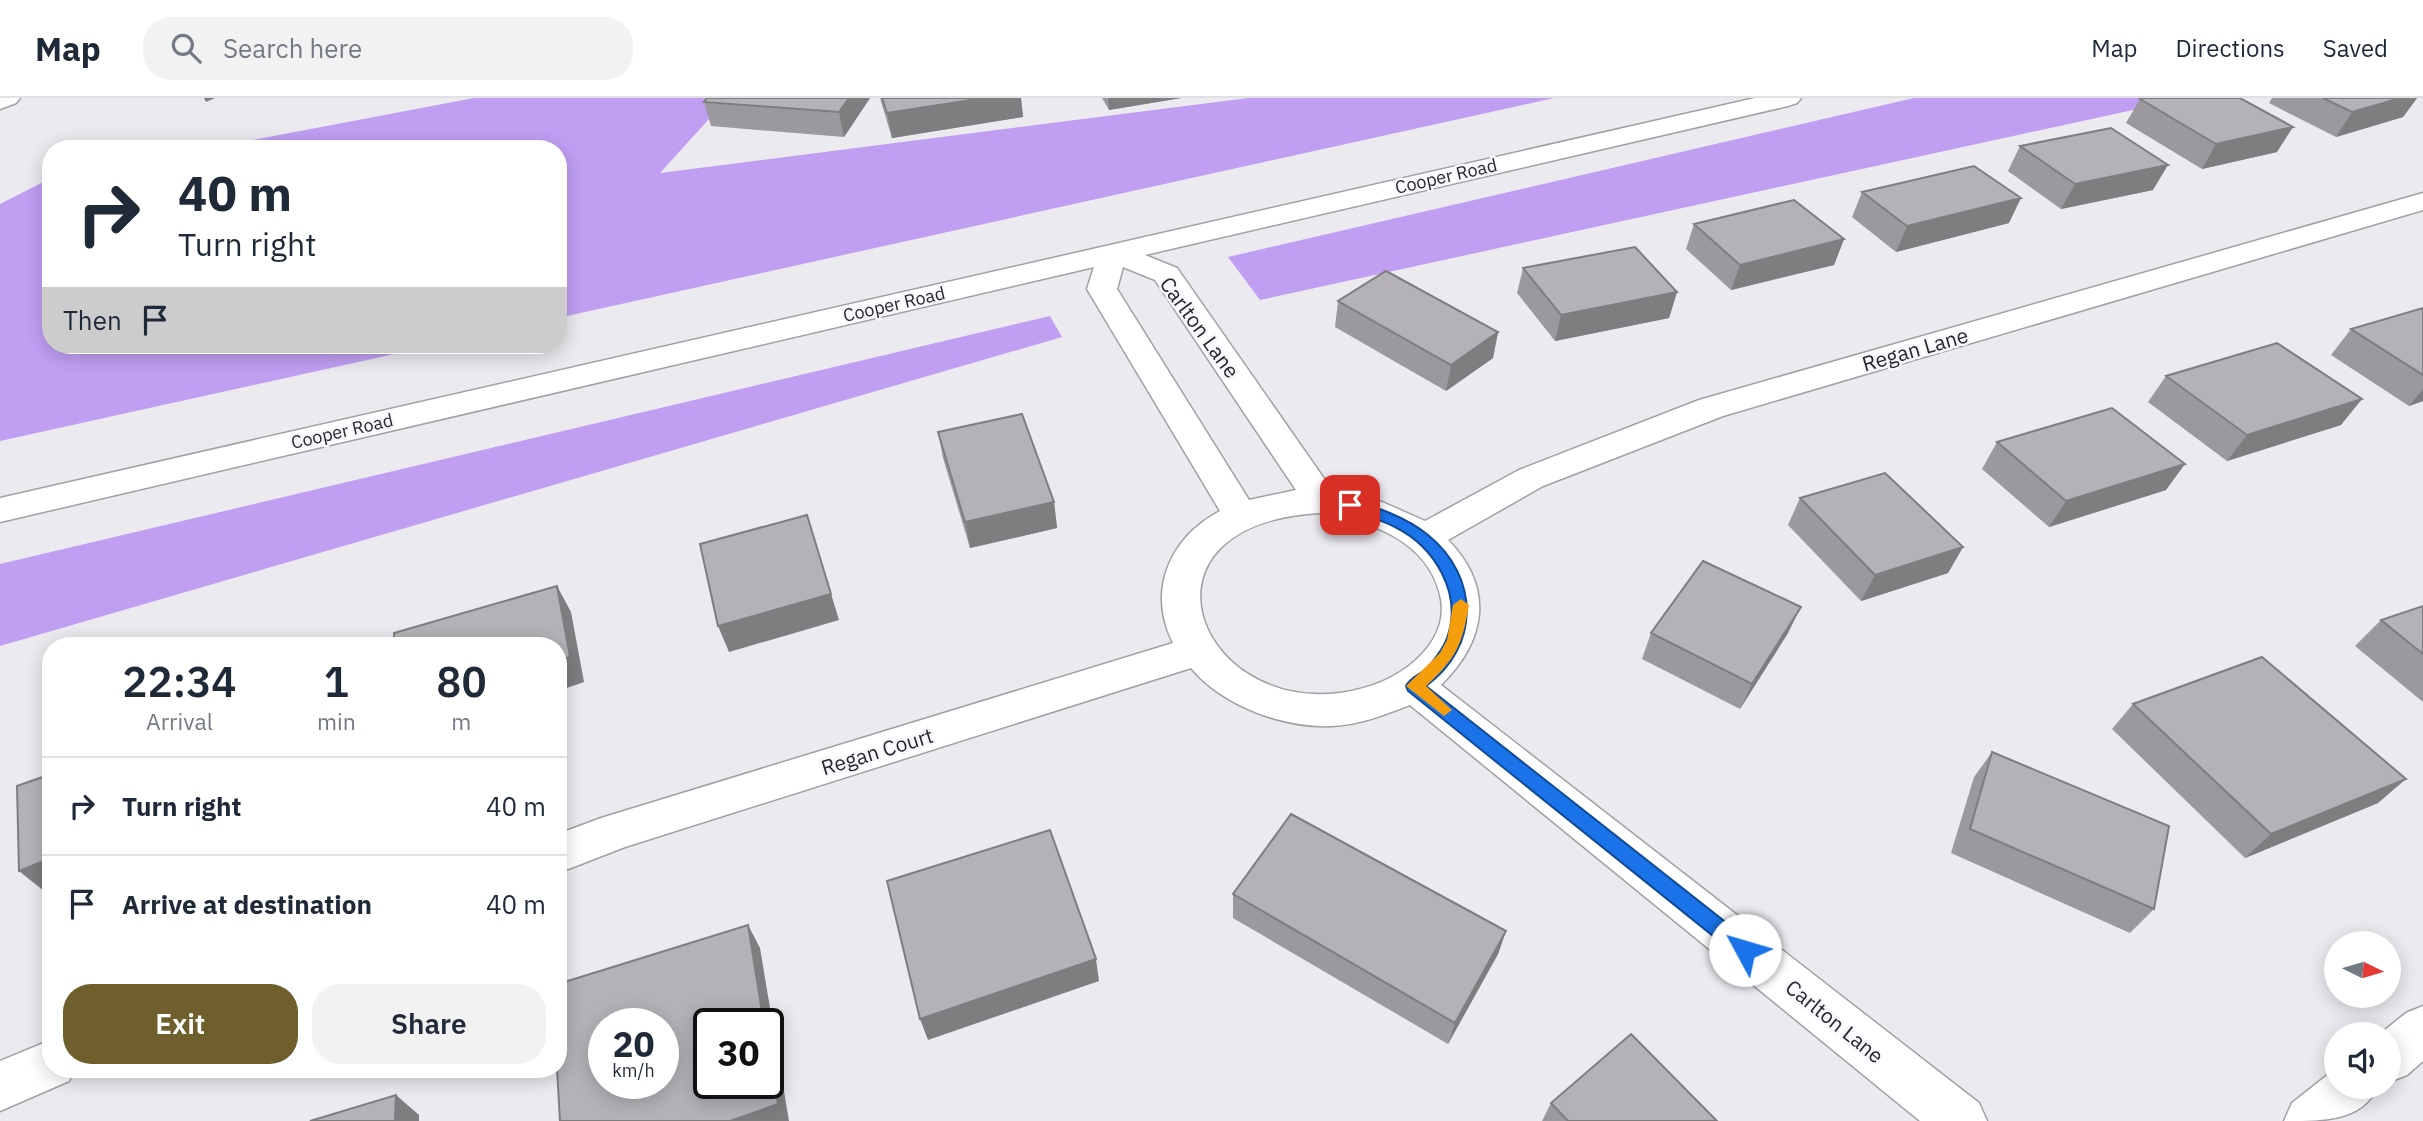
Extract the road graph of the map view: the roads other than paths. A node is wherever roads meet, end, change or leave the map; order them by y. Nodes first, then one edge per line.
1 (7, 98) edge
2 (1788, 98) edge
3 (0, 101) edge
4 (2423, 201) edge
5 (1113, 253) junction
6 (1321, 501) junction
7 (0, 510) edge
8 (1241, 516) junction
9 (1423, 538) junction
10 (1198, 651) junction
11 (1414, 686) junction
12 (567, 850) edge
13 (2423, 1030) edge
14 (2401, 1048) edge
15 (42, 1068) edge
16 (0, 1086) edge
17 (2338, 1099) edge
18 (1961, 1121) edge
19 (2310, 1121) edge

1 - 3 street
2 - 5 street, Cooper Road
4 - 9 street, Regan Lane
5 - 6 street, Carlton Lane
5 - 7 street, Cooper Road
5 - 8 street
6 - 8 street
6 - 9 street
8 - 10 street
9 - 11 street
10 - 11 street
10 - 12 street, Regan Court
11 - 18 street, Carlton Lane
13 - 14 street
15 - 16 street
17 - 19 street

